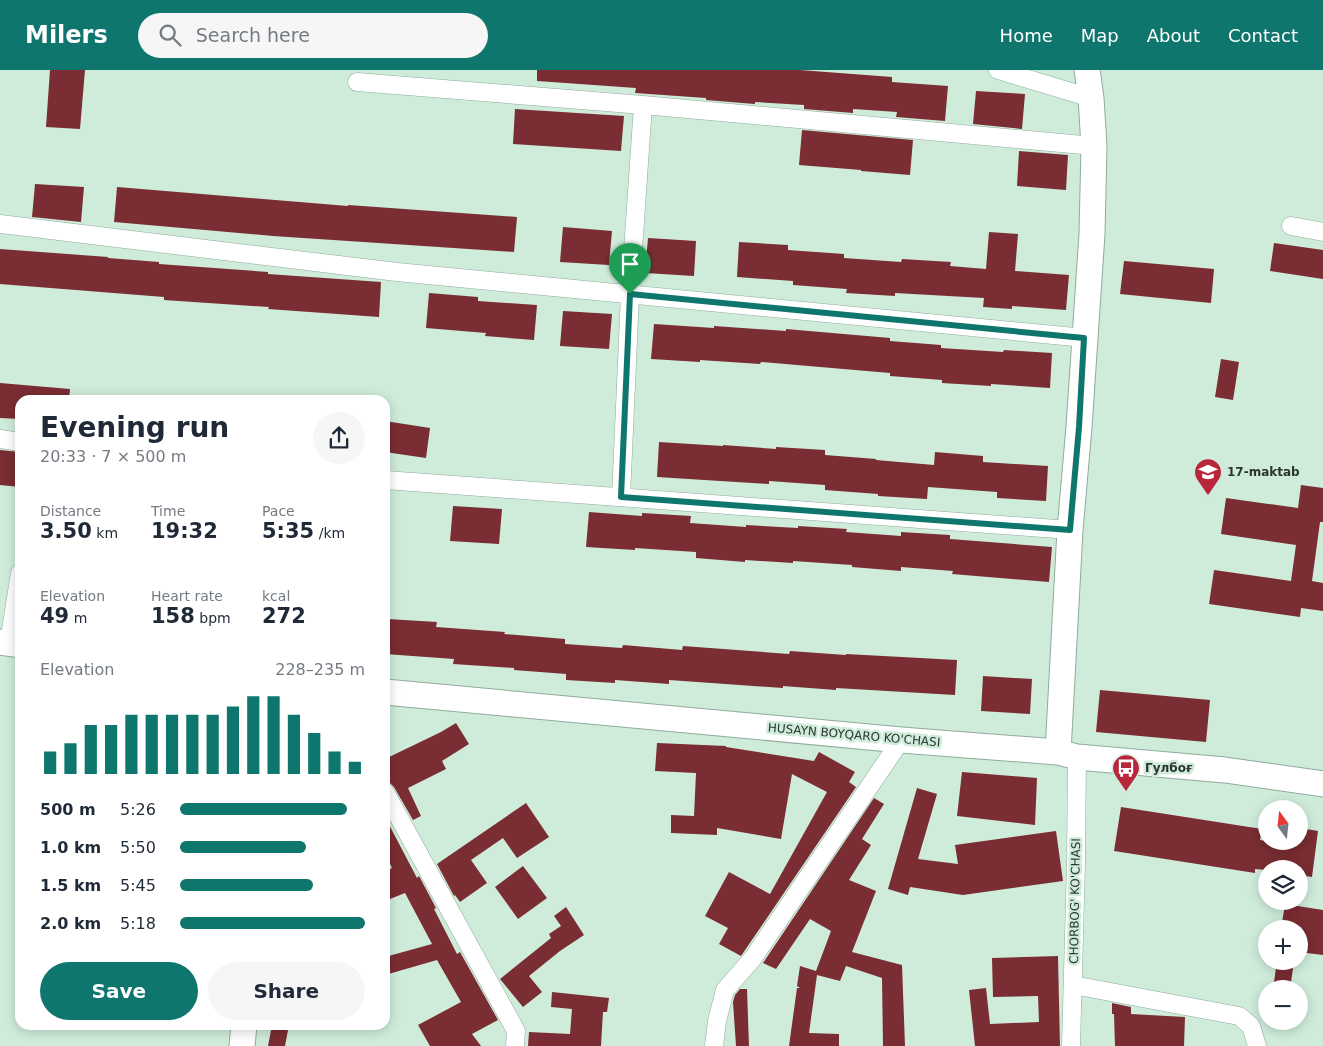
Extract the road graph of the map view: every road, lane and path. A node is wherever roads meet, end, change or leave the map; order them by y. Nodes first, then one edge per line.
1 (998, 70) edge
2 (1086, 70) edge
3 (357, 82) dead end
4 (1091, 98) junction
5 (643, 106) junction
6 (1094, 146) junction
7 (0, 224) edge
8 (1291, 226) dead end
9 (1323, 232) edge
10 (630, 294) junction
11 (1084, 338) junction
12 (0, 439) edge
13 (15, 441) edge
14 (390, 480) edge
15 (621, 497) junction
16 (1070, 530) junction
17 (15, 608) edge
18 (10, 643) edge
19 (390, 692) edge
20 (902, 740) junction
21 (1068, 754) junction
22 (1323, 784) edge
23 (390, 801) edge
24 (1073, 985) junction
25 (244, 1030) edge
26 (242, 1046) edge
27 (515, 1046) edge
28 (714, 1046) edge
29 (1071, 1046) edge
30 (1256, 1046) edge

1 - 4 street
2 - 4 main road
3 - 5 street
4 - 6 main road
5 - 6 street
5 - 10 street
6 - 11 main road
7 - 10 street
8 - 9 street
10 - 11 street
10 - 15 street
11 - 16 main road
12 - 13 street
14 - 15 street
15 - 16 street
16 - 21 main road
17 - 18 street
19 - 20 main road, HUSAYN BOYQARO KO'CHASI
20 - 21 main road, HUSAYN BOYQARO KO'CHASI
20 - 28 street
21 - 22 main road, HUSAYN BOYQARO KO'CHASI
21 - 24 street, СHORBOG' KO'CHASI
23 - 27 street
24 - 29 street, СHORBOG' KO'CHASI
24 - 30 street
25 - 26 main road

